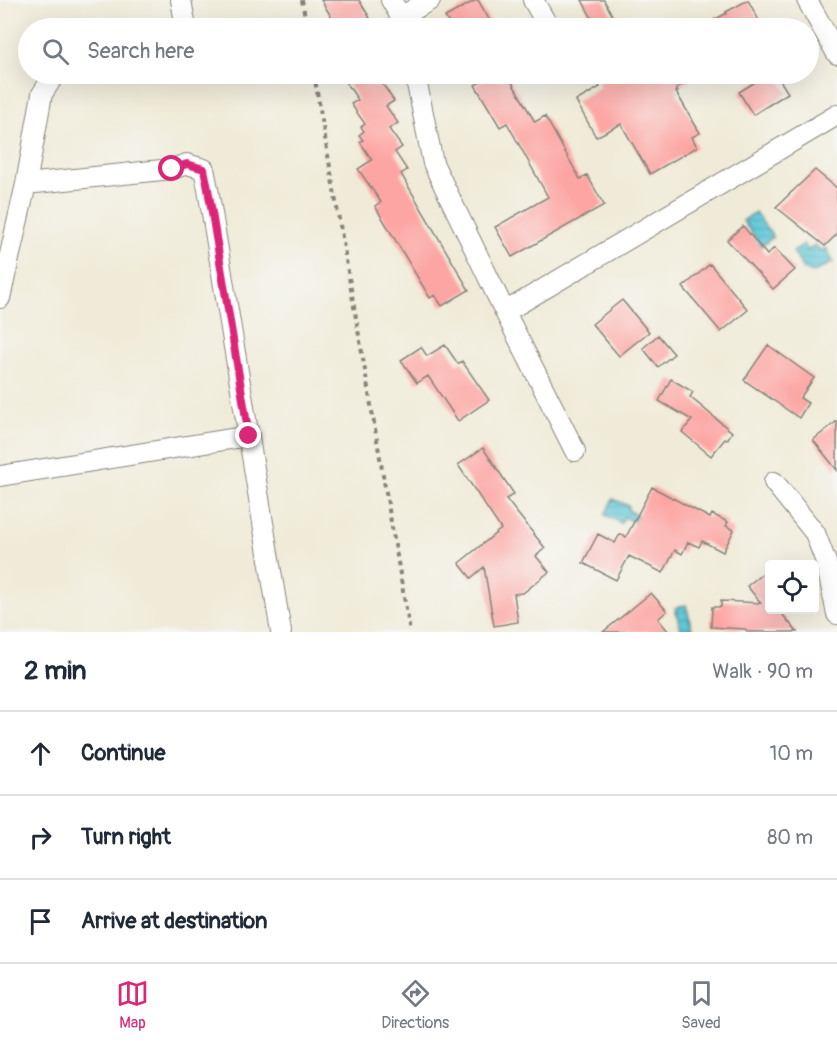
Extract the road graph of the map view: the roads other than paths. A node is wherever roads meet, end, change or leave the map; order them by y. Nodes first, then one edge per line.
1 (181, 0) edge
2 (391, 0) edge
3 (430, 0) edge
4 (533, 0) edge
5 (807, 0) edge
6 (184, 18) edge
7 (400, 18) edge
8 (409, 18) edge
9 (543, 18) edge
10 (817, 18) edge
11 (819, 22) edge
12 (837, 54) edge
13 (48, 84) edge
14 (417, 84) edge
15 (837, 115) edge
16 (26, 184) junction
17 (0, 298) edge
18 (505, 312) junction
19 (249, 436) junction
20 (575, 451) dead end
21 (0, 476) edge
22 (774, 482) dead end
23 (837, 614) edge
24 (281, 632) edge

1 - 6 street
2 - 7 street
3 - 8 street
4 - 9 street
5 - 10 street
11 - 12 street
13 - 16 street
14 - 18 street
15 - 18 street
16 - 17 street
16 - 19 street
18 - 20 street
19 - 21 street
19 - 24 street
22 - 23 street

